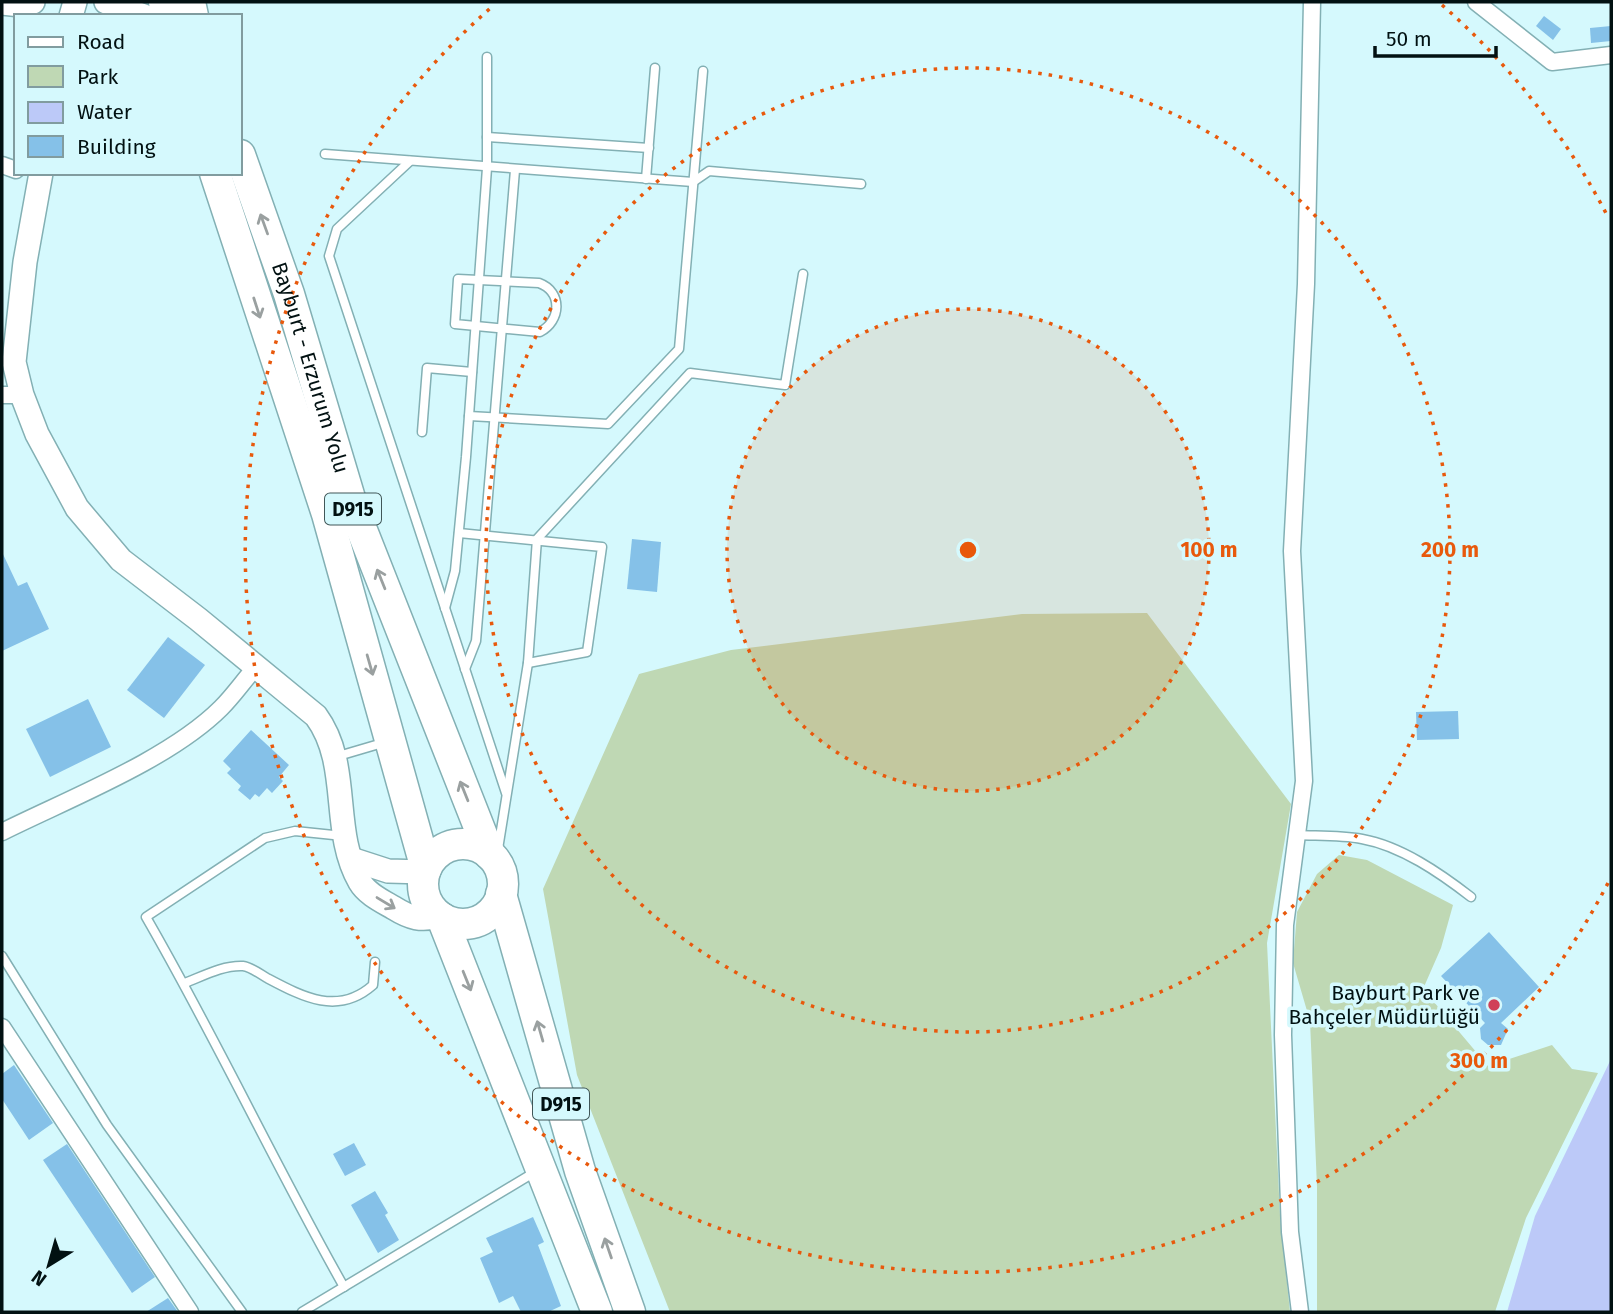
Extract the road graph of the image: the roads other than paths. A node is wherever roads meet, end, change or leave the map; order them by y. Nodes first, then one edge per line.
1 (33, 2) edge
2 (106, 2) edge
3 (1312, 2) edge
4 (1476, 2) edge
5 (2, 3) edge
6 (139, 14) edge
7 (1611, 55) edge
8 (487, 57) dead end
9 (654, 68) dead end
10 (703, 71) dead end
11 (487, 137) junction
12 (649, 148) junction
13 (325, 154) dead end
14 (242, 161) edge
15 (410, 161) junction
16 (487, 168) junction
17 (515, 170) junction
18 (37, 175) edge
19 (216, 175) edge
20 (646, 179) junction
21 (693, 182) junction
22 (861, 184) dead end
23 (803, 274) dead end
24 (478, 280) junction
25 (506, 280) junction
26 (475, 326) junction
27 (502, 329) junction
28 (472, 372) junction
29 (12, 395) edge
30 (468, 416) junction
31 (494, 419) junction
32 (422, 432) dead end
33 (459, 533) junction
34 (485, 535) junction
35 (537, 539) junction
36 (445, 609) junction
37 (528, 663) junction
38 (256, 667) junction
39 (465, 669) junction
40 (391, 740) junction
41 (335, 757) junction
42 (506, 794) junction
43 (2, 832) edge
44 (1297, 835) junction
45 (345, 836) junction
46 (351, 859) junction
47 (493, 859) junction
48 (425, 870) junction
49 (501, 894) junction
50 (1471, 897) dead end
51 (441, 917) junction
52 (2, 956) edge
53 (375, 962) dead end
54 (185, 983) junction
55 (2, 1027) edge
56 (541, 1169) junction
57 (344, 1287) junction
58 (190, 1312) edge
59 (242, 1312) edge
60 (302, 1312) edge
61 (594, 1312) edge
62 (630, 1312) edge
63 (1300, 1312) edge

1 - 5 street
2 - 6 street
3 - 44 street
4 - 7 street
8 - 11 lane
9 - 12 lane
10 - 21 lane
11 - 12 lane
11 - 16 lane
12 - 20 lane
13 - 15 lane
47 -> 14 highway, Bayburt - Erzurum Yolu / D915
15 - 16 lane
15 - 36 lane
16 - 17 lane
16 - 24 lane
17 - 20 lane
17 - 25 lane
18 - 29 street
19 -> 40 highway, Bayburt - Erzurum Yolu / D915
20 - 21 lane
21 - 22 lane
21 - 31 lane
23 - 35 lane
24 - 25 lane
24 - 26 lane
24 - 26 lane
25 - 27 lane
25 - 27 lane
26 - 27 lane
26 - 28 lane
27 - 31 lane
28 - 30 lane
28 - 32 lane
29 - 38 street
30 - 31 lane
30 - 33 lane
31 - 34 lane
33 - 34 lane
33 - 36 lane
34 - 35 lane
34 - 39 lane
35 - 37 lane
35 - 37 lane
36 - 39 lane
37 - 42 lane
38 - 41 street
38 - 43 street
39 - 42 lane
40 - 41 lane
40 - 48 highway, Bayburt - Erzurum Yolu / D915
41 - 45 street
42 - 47 lane
44 - 50 lane
44 - 63 street
45 - 46 street
45 - 54 lane
46 - 48 street
46 -> 51 street
47 - 48 highway
47 - 49 highway, Bayburt - Erzurum Yolu
48 - 51 highway, Bayburt - Erzurum Yolu
49 - 51 highway
62 -> 49 highway, Bayburt - Erzurum Yolu / D915
51 -> 56 highway, Bayburt - Erzurum Yolu / D915
52 - 59 lane
53 - 54 lane
54 - 57 lane
55 - 58 street
56 - 57 lane
56 - 61 highway, Bayburt - Erzurum Yolu / D915
57 - 60 lane

